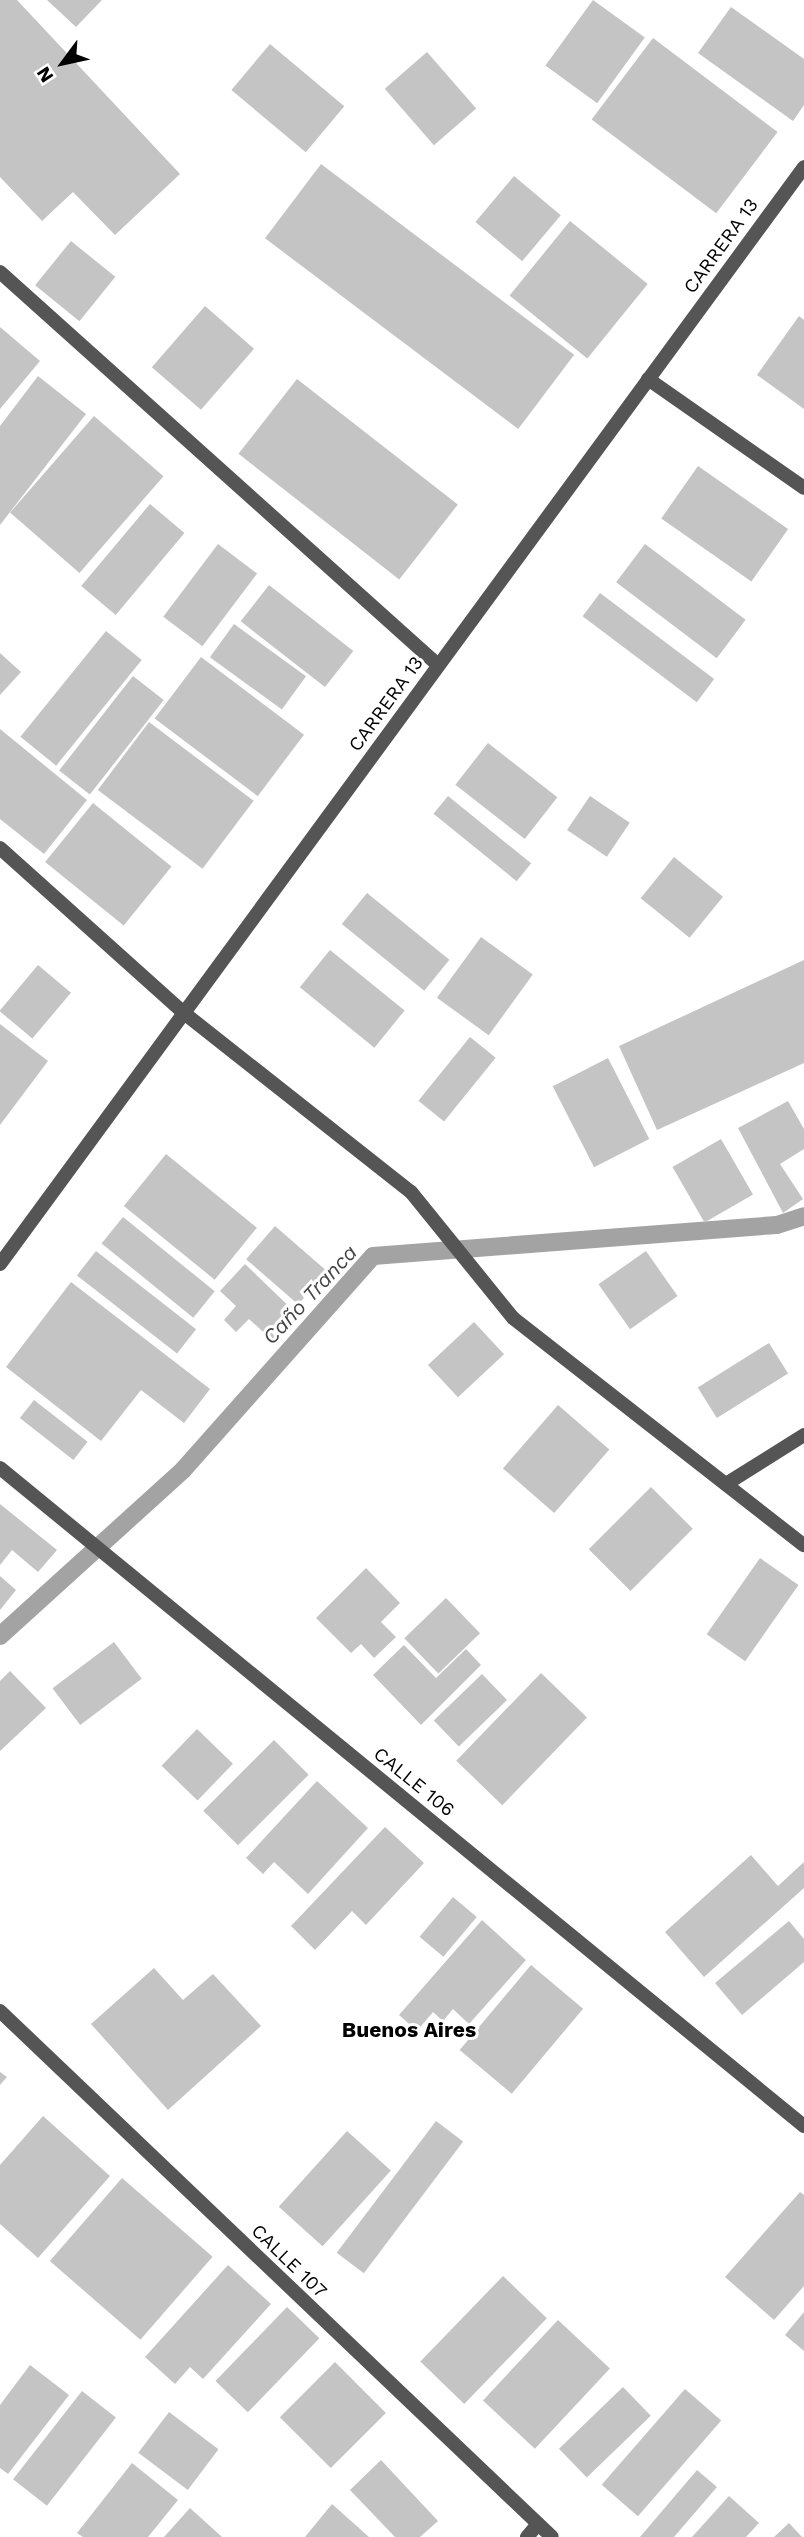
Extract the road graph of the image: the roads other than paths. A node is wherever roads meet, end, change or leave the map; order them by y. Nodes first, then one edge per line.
1 (804, 167) edge
2 (0, 272) edge
3 (648, 379) junction
4 (804, 488) edge
5 (438, 665) junction
6 (0, 848) edge
7 (184, 1013) junction
8 (0, 1264) edge
9 (804, 1435) edge
10 (0, 1468) edge
11 (726, 1484) junction
12 (804, 1545) edge
13 (0, 2011) edge
14 (804, 2126) edge
15 (537, 2525) junction
16 (527, 2537) edge
17 (552, 2537) edge

1 - 3 street, CARRERA 13
2 - 5 street
3 - 4 street
3 - 5 street, CARRERA 13
5 - 7 street, CARRERA 13
6 - 7 street
7 - 8 street, CARRERA 13
7 - 11 street
9 - 11 street
10 - 14 street, CALLE 106
11 - 12 street
13 - 15 street, CALLE 107
15 - 16 street
15 - 17 street, CALLE 107

